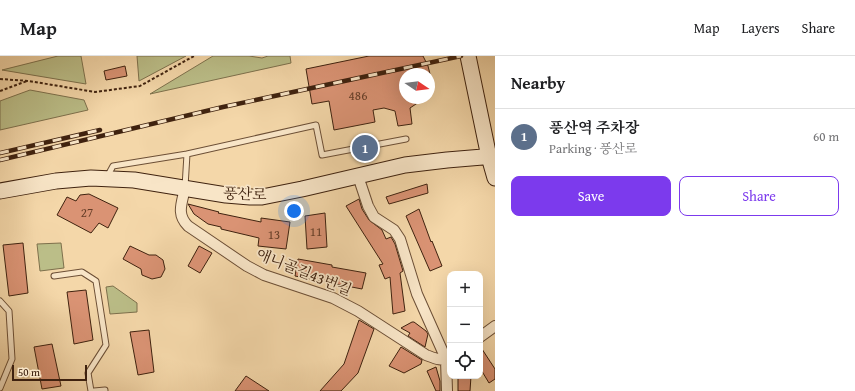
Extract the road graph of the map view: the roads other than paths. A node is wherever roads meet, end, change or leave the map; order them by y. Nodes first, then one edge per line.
1 (468, 56) edge
2 (406, 139) dead end
3 (187, 154) junction
4 (492, 157) edge
5 (358, 176) junction
6 (106, 178) junction
7 (495, 178) edge
8 (185, 188) junction
9 (0, 191) edge
10 (54, 276) dead end
11 (0, 300) edge
12 (495, 326) edge
13 (483, 335) edge
14 (447, 356) edge
15 (447, 358) edge
16 (447, 379) edge
17 (0, 388) edge
18 (105, 390) dead end
19 (93, 391) edge
20 (447, 391) edge

1 - 4 main road
2 - 3 lane
3 - 6 lane
3 - 8 lane
4 - 5 main road, 풍산로
4 - 7 main road
5 - 8 main road, 풍산로
5 - 14 street
6 - 8 main road, 풍산로
6 - 9 main road, 풍산로
8 - 15 street, 애니골길43번길
10 - 19 lane
11 - 17 lane
12 - 13 street
16 - 20 street
18 - 19 lane

